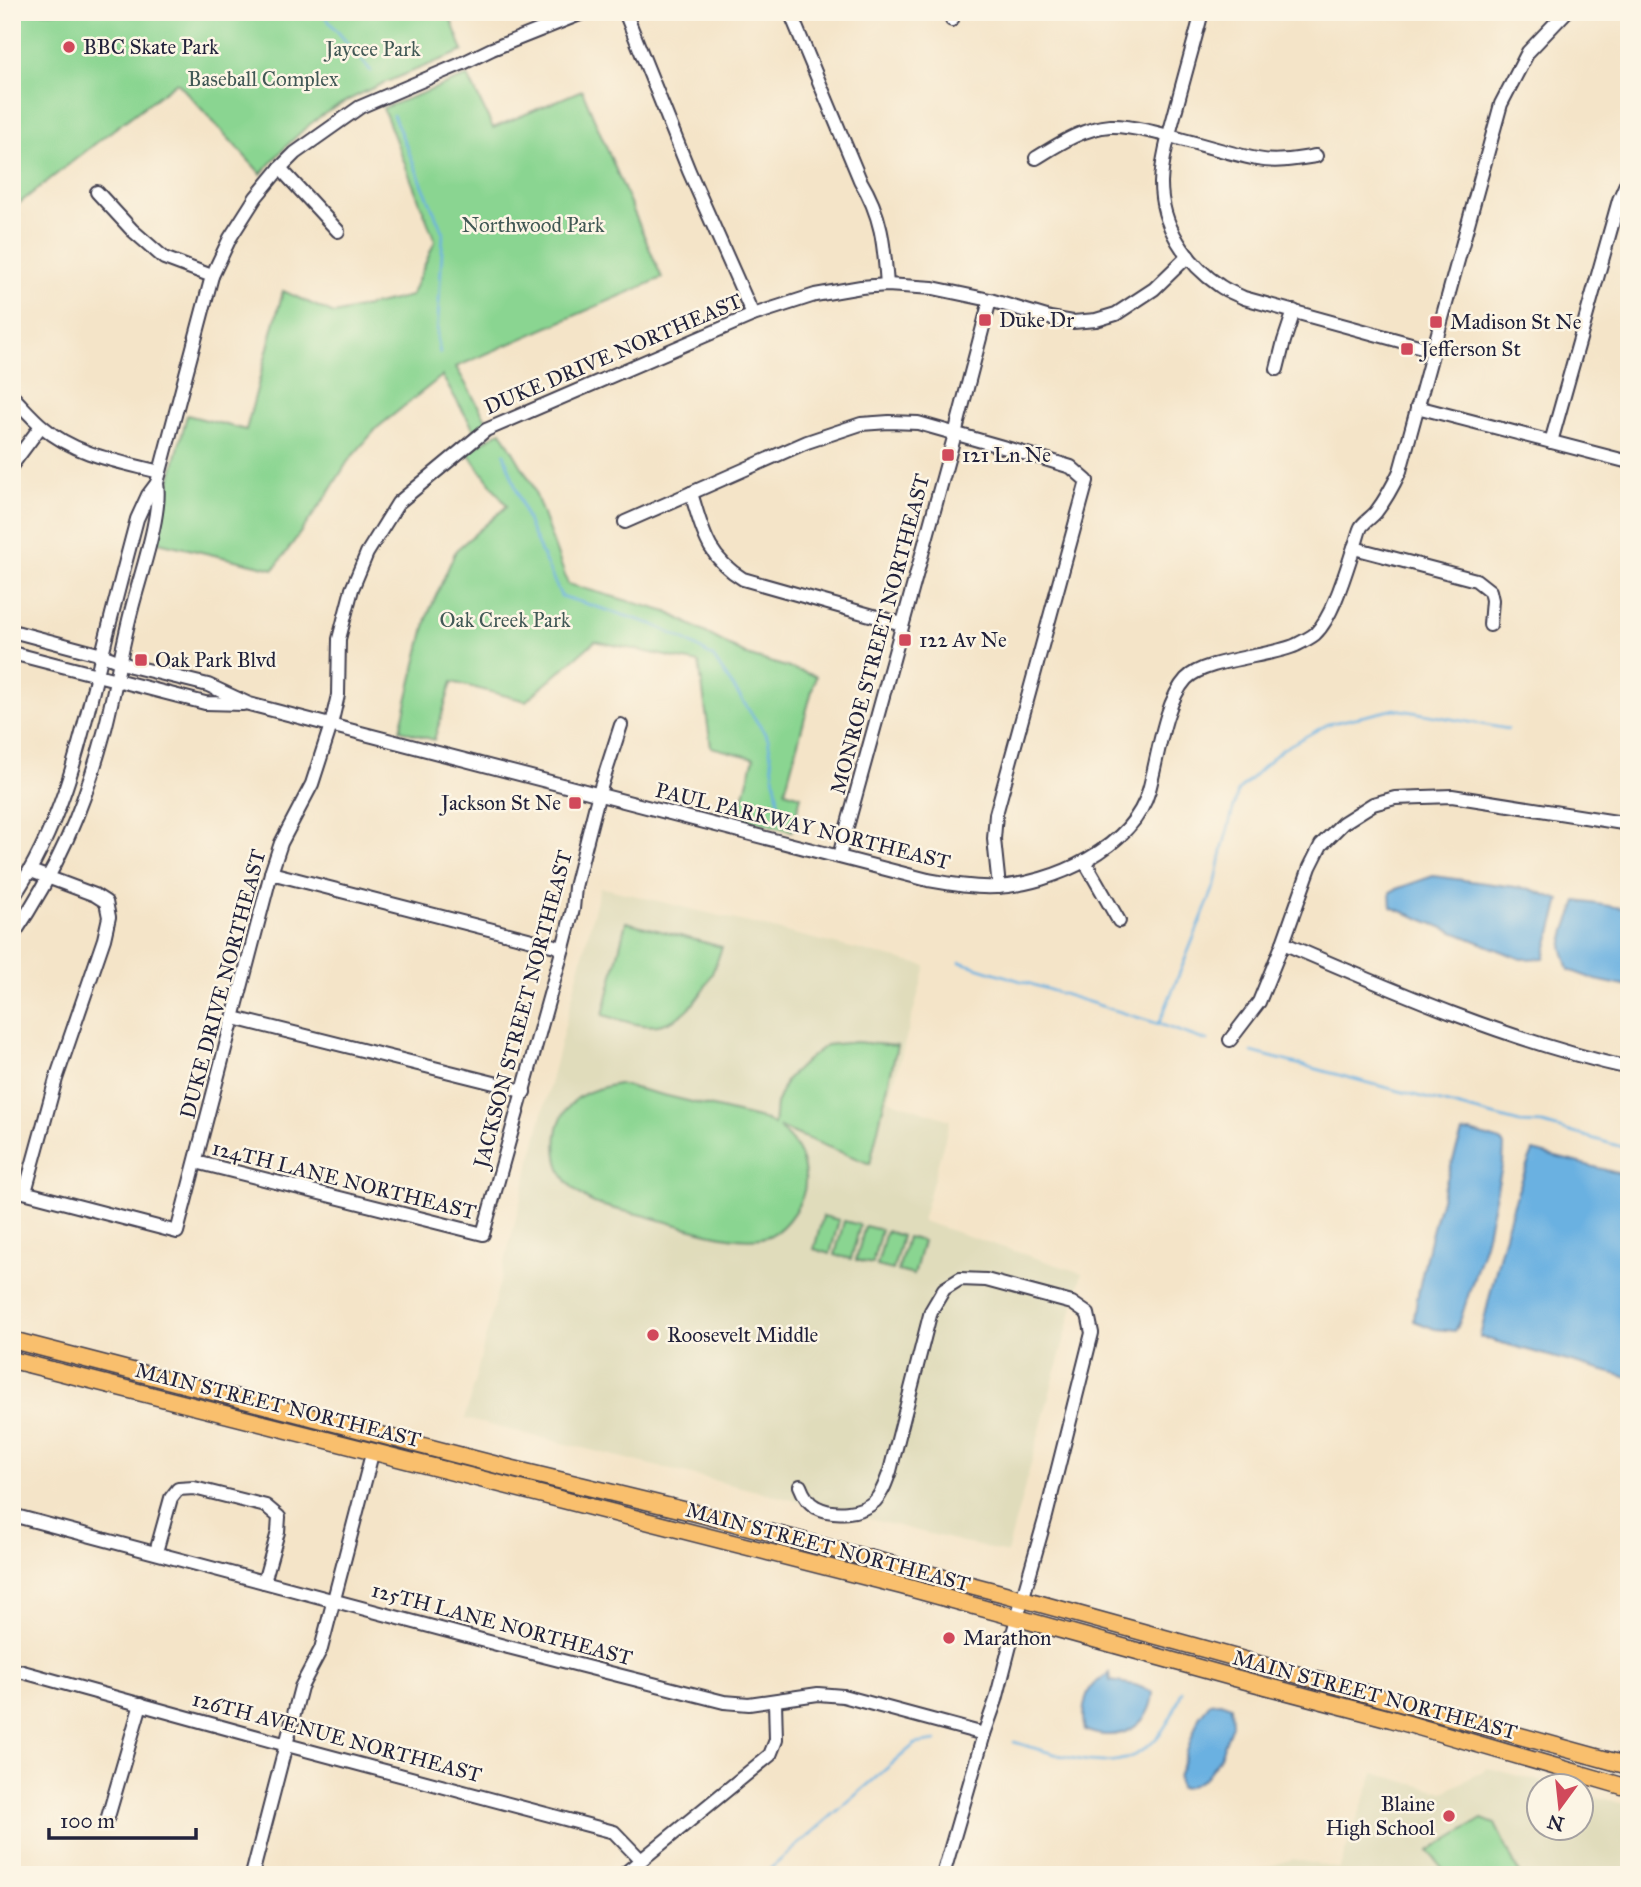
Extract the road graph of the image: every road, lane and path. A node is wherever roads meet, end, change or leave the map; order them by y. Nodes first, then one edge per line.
1 (585, 12) edge
2 (625, 12) edge
3 (790, 12) edge
4 (1202, 12) edge
5 (1566, 12) edge
6 (1168, 135) junction
7 (1316, 156) dead end
8 (1036, 158) dead end
9 (280, 168) junction
10 (1629, 177) edge
11 (97, 192) dead end
12 (338, 231) dead end
13 (1188, 256) junction
14 (212, 276) junction
15 (887, 285) junction
16 (990, 300) junction
17 (1294, 311) junction
18 (753, 314) junction
19 (1433, 350) junction
20 (1277, 369) dead end
21 (12, 396) edge
22 (1417, 407) junction
23 (41, 426) junction
24 (955, 434) junction
25 (1551, 442) junction
26 (1629, 462) edge
27 (12, 465) edge
28 (159, 478) junction
29 (691, 493) junction
30 (625, 522) dead end
31 (1354, 548) junction
32 (902, 624) junction
33 (1490, 625) dead end
34 (12, 631) edge
35 (12, 653) edge
36 (102, 655) junction
37 (119, 662) junction
38 (97, 675) junction
39 (116, 680) junction
40 (249, 704) junction
41 (331, 725) junction
42 (621, 725) dead end
43 (599, 793) junction
44 (1629, 824) edge
45 (839, 856) junction
46 (1085, 862) junction
47 (31, 871) junction
48 (271, 873) junction
49 (48, 878) junction
50 (999, 887) junction
51 (12, 899) edge
52 (1119, 921) dead end
53 (12, 937) edge
54 (1283, 943) junction
55 (563, 948) junction
56 (234, 1018) junction
57 (1230, 1040) dead end
58 (1629, 1068) edge
59 (524, 1092) junction
60 (196, 1163) junction
61 (19, 1190) edge
62 (483, 1234) joint
63 (12, 1339) edge
64 (12, 1360) edge
65 (373, 1451) junction
66 (800, 1486) dead end
67 (12, 1515) edge
68 (156, 1552) junction
69 (264, 1582) junction
70 (334, 1600) junction
71 (1023, 1600) junction
72 (1017, 1618) junction
73 (12, 1669) edge
74 (775, 1701) junction
75 (141, 1704) junction
76 (984, 1734) junction
77 (286, 1745) junction
78 (1629, 1766) edge
79 (1629, 1788) edge
80 (108, 1817) dead end
81 (640, 1860) junction
82 (252, 1875) edge
83 (623, 1875) edge
84 (943, 1875) edge

1 - 9 street
2 - 18 street
3 - 15 street
4 - 6 street
5 - 19 street, PAUL PARKWAY NORTHEAST
6 - 7 street
6 - 8 street
6 - 13 street
9 - 12 street
9 - 14 street
10 - 25 street
11 - 14 street
13 - 16 street, DUKE DRIVE NORTHEAST
13 - 17 street
14 - 28 street
15 - 16 street, DUKE DRIVE NORTHEAST
15 - 18 street, DUKE DRIVE NORTHEAST
16 - 24 street, MONROE STREET NORTHEAST
17 - 19 street
17 - 20 street
18 - 41 street, DUKE DRIVE NORTHEAST
19 - 22 street, PAUL PARKWAY NORTHEAST
21 - 23 street
22 - 25 street
22 - 31 street, PAUL PARKWAY NORTHEAST
23 - 27 street
23 - 28 street
24 - 29 street
24 - 32 street, MONROE STREET NORTHEAST
24 - 50 street
25 - 26 street
28 - 36 street
28 - 37 street
29 - 30 street
29 - 32 street
31 - 33 street
31 - 46 street, PAUL PARKWAY NORTHEAST
32 - 45 street, MONROE STREET NORTHEAST
34 - 36 street, PAUL PARKWAY NORTHEAST
35 - 38 street, PAUL PARKWAY NORTHEAST
36 - 37 street, PAUL PARKWAY NORTHEAST
36 - 38 street
37 - 39 street
37 - 40 street, PAUL PARKWAY NORTHEAST
38 - 39 street, PAUL PARKWAY NORTHEAST
38 - 47 street
39 - 40 street, PAUL PARKWAY NORTHEAST
39 - 49 street
40 - 41 street, PAUL PARKWAY NORTHEAST
41 - 43 street, PAUL PARKWAY NORTHEAST
41 - 48 street, DUKE DRIVE NORTHEAST
42 - 43 street
43 - 45 street, PAUL PARKWAY NORTHEAST
43 - 55 street, JACKSON STREET NORTHEAST
44 - 54 street
45 - 50 street, PAUL PARKWAY NORTHEAST
46 - 50 street, PAUL PARKWAY NORTHEAST
46 - 52 street
47 - 49 street
47 - 51 street
48 - 55 street
48 - 56 street, DUKE DRIVE NORTHEAST
49 - 53 street
49 - 61 street
54 - 57 street
54 - 58 street
55 - 59 street, JACKSON STREET NORTHEAST
56 - 59 street
56 - 60 street, DUKE DRIVE NORTHEAST
59 - 62 street, JACKSON STREET NORTHEAST
60 - 61 street, DUKE DRIVE NORTHEAST
60 - 62 street, 124TH LANE NORTHEAST
63 - 71 main road, MAIN STREET NORTHEAST
64 - 65 main road, MAIN STREET NORTHEAST
65 - 70 street
65 - 72 main road, MAIN STREET NORTHEAST
66 - 71 street
67 - 68 street, 125TH LANE NORTHEAST
68 - 69 street, 125TH LANE NORTHEAST
68 - 69 street
69 - 70 street, 125TH LANE NORTHEAST
70 - 74 street, 125TH LANE NORTHEAST
70 - 77 street
71 - 72 street
71 - 78 main road, MAIN STREET NORTHEAST
72 - 76 street
72 - 79 main road, MAIN STREET NORTHEAST
73 - 75 street, 126TH AVENUE NORTHEAST
74 - 76 street, 125TH LANE NORTHEAST
74 - 81 street
75 - 77 street, 126TH AVENUE NORTHEAST
75 - 80 street
76 - 84 street
77 - 81 street, 126TH AVENUE NORTHEAST
77 - 82 street
81 - 83 street

